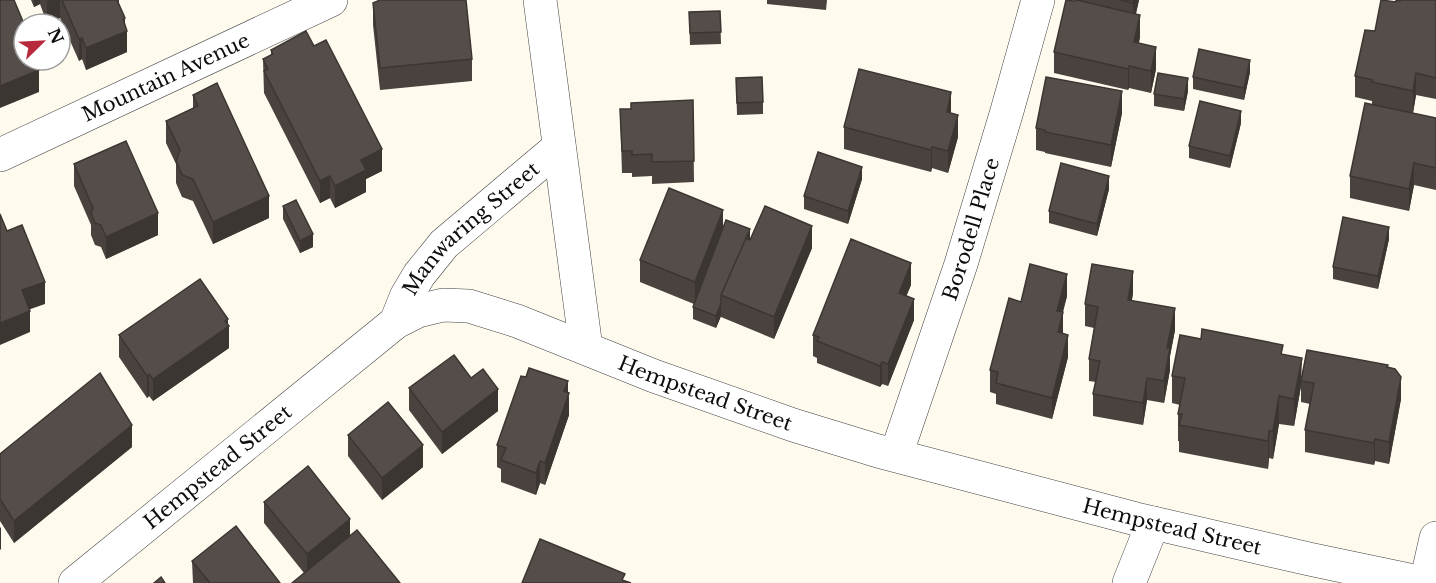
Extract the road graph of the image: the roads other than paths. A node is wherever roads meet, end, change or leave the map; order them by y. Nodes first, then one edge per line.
1 (331, 0) edge
2 (540, 0) edge
3 (1038, 0) edge
4 (559, 147) junction
5 (0, 155) edge
6 (396, 322) junction
7 (586, 348) junction
8 (896, 455) junction
9 (1153, 523) junction
10 (1436, 538) edge
11 (75, 583) edge
12 (1129, 583) edge
13 (1424, 583) edge

1 - 5 street, Mountain Avenue
2 - 4 street, Manwaring Street
3 - 8 street, Borodell Place
4 - 6 street, Manwaring Street
4 - 7 street, Manwaring Street
6 - 7 street, Hempstead Street
6 - 11 street, Hempstead Street
7 - 8 street, Hempstead Street
8 - 9 street, Hempstead Street
9 - 12 street
9 - 13 street, Hempstead Street
10 - 13 street

